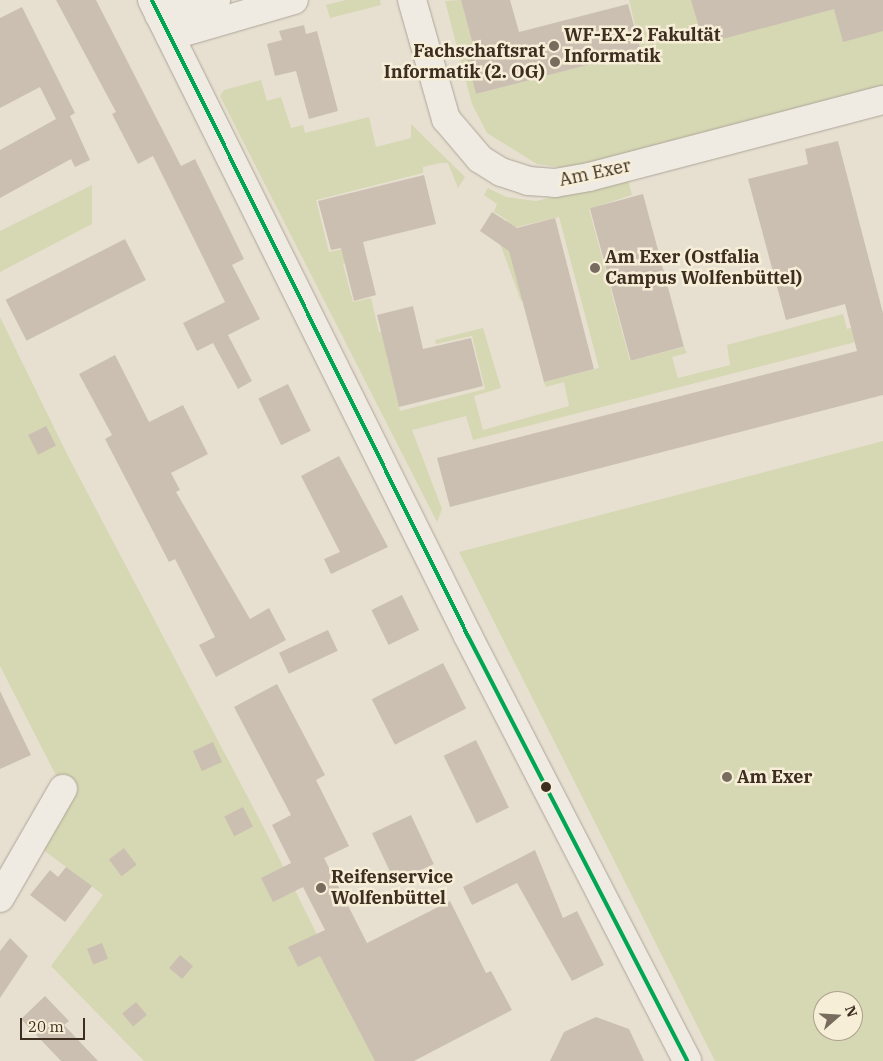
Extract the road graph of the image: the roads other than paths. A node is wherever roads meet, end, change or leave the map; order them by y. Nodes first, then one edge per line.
1 (216, 0) edge
2 (294, 0) edge
3 (412, 0) edge
4 (160, 17) edge
5 (883, 100) edge
6 (63, 789) dead end
7 (0, 898) edge
8 (687, 1061) edge

1 - 4 street
2 - 4 street
3 - 5 street, Am Exer
4 - 8 street
6 - 7 street

